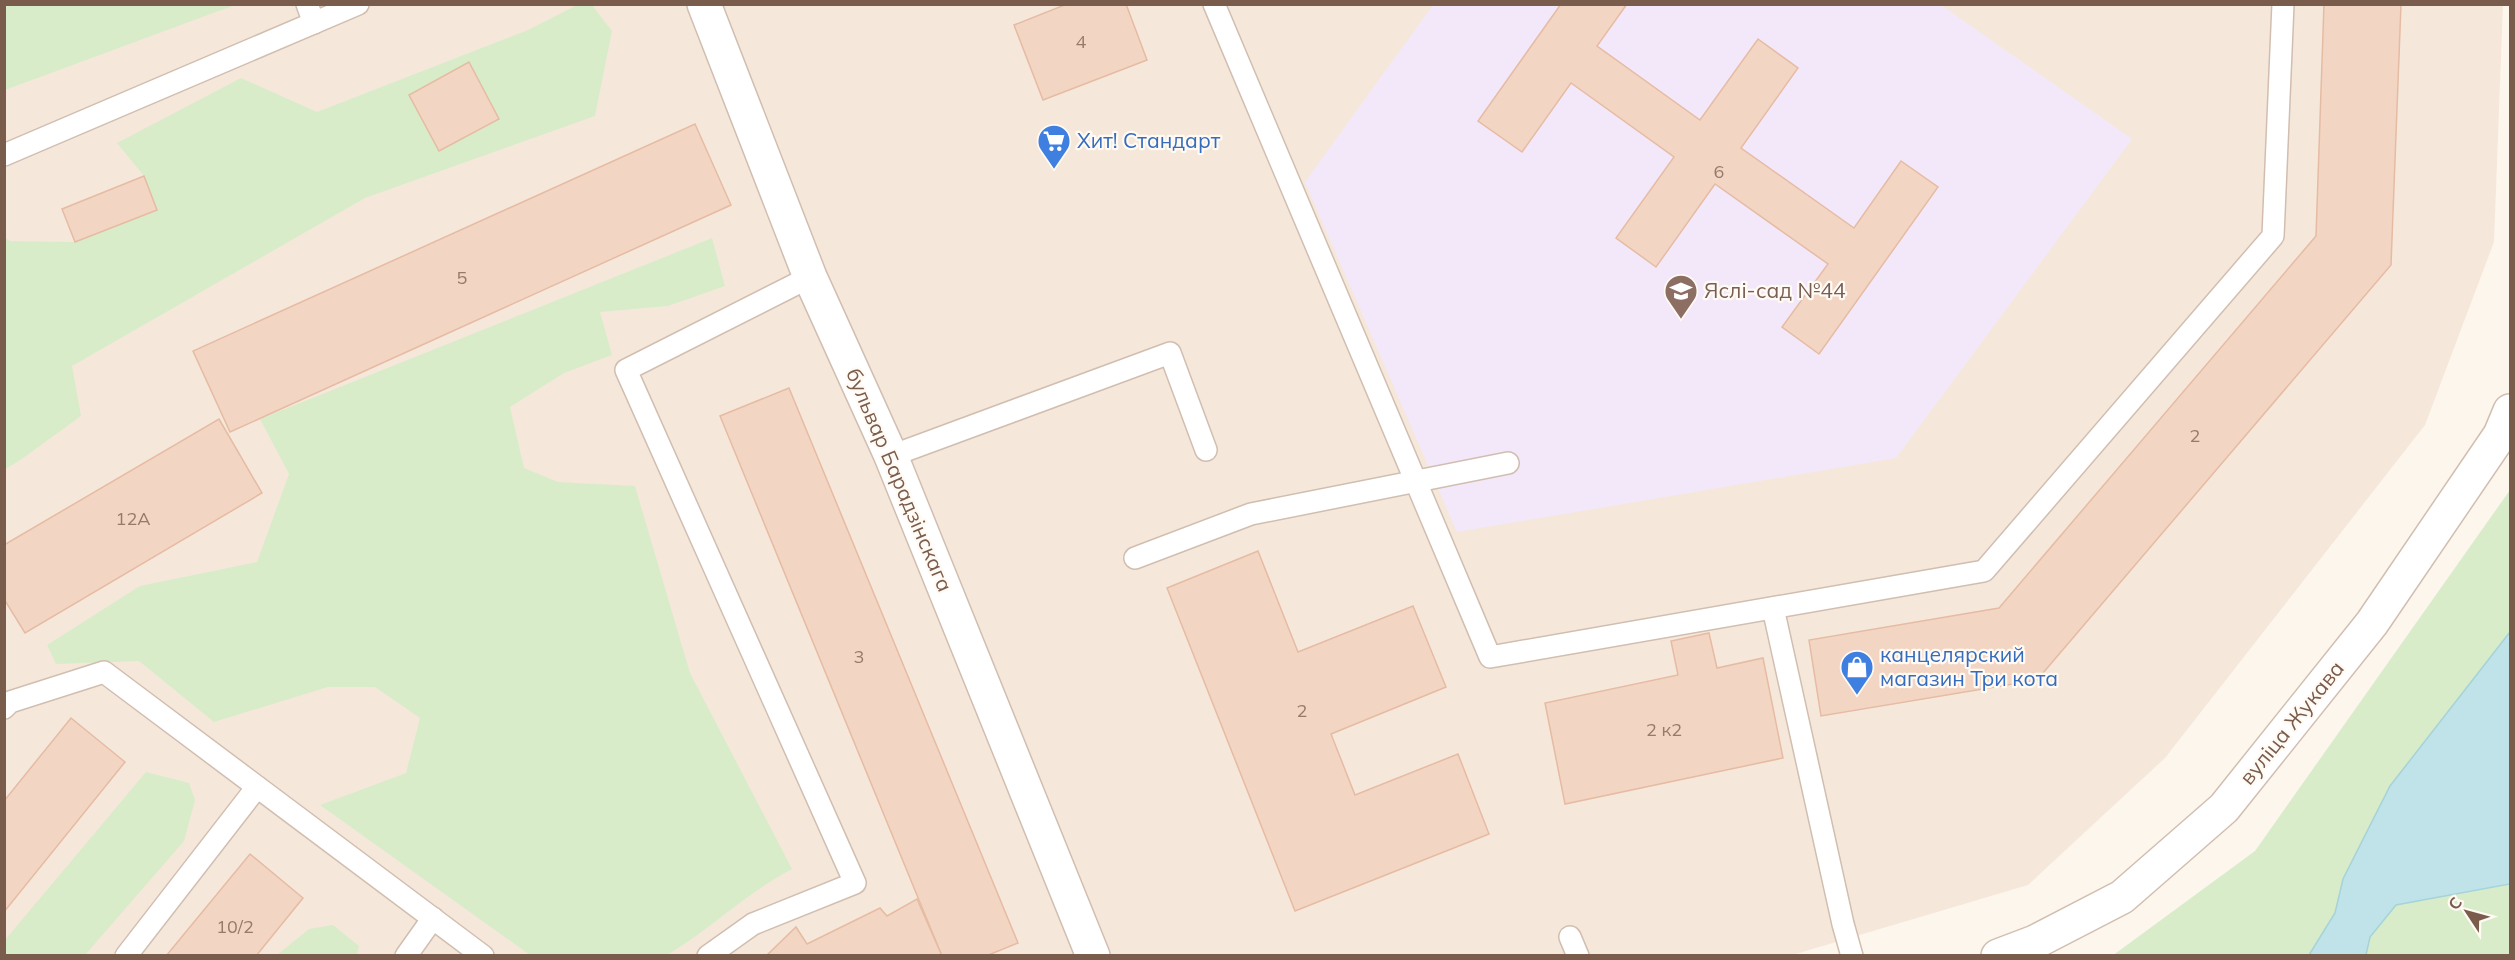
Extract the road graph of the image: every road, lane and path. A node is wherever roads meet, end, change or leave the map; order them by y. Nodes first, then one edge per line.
1 (358, 4) edge
2 (704, 4) edge
3 (1214, 4) edge
4 (2283, 4) edge
5 (311, 14) edge
6 (4, 155) edge
7 (810, 278) junction
8 (2511, 411) edge
9 (1206, 450) dead end
10 (891, 456) junction
11 (1508, 463) dead end
12 (1415, 481) junction
13 (1135, 558) dead end
14 (1773, 608) junction
15 (6, 702) edge
16 (257, 787) junction
17 (433, 918) junction
18 (126, 956) edge
19 (406, 956) edge
20 (483, 956) edge
21 (708, 956) edge
22 (1093, 956) edge
23 (1852, 956) edge
24 (1998, 956) edge

1 - 5 lane
2 - 7 street, бульвар Барадзінскага
3 - 12 lane
4 - 14 lane
5 - 6 lane
7 - 10 street, бульвар Барадзінскага
7 - 21 lane
8 - 24 street, вуліца Жукава
9 - 10 lane
10 - 22 street, бульвар Барадзінскага
11 - 12 lane
12 - 13 lane
12 - 14 lane
14 - 23 lane
15 - 16 lane
16 - 17 lane
16 - 18 lane
17 - 19 lane
17 - 20 lane

